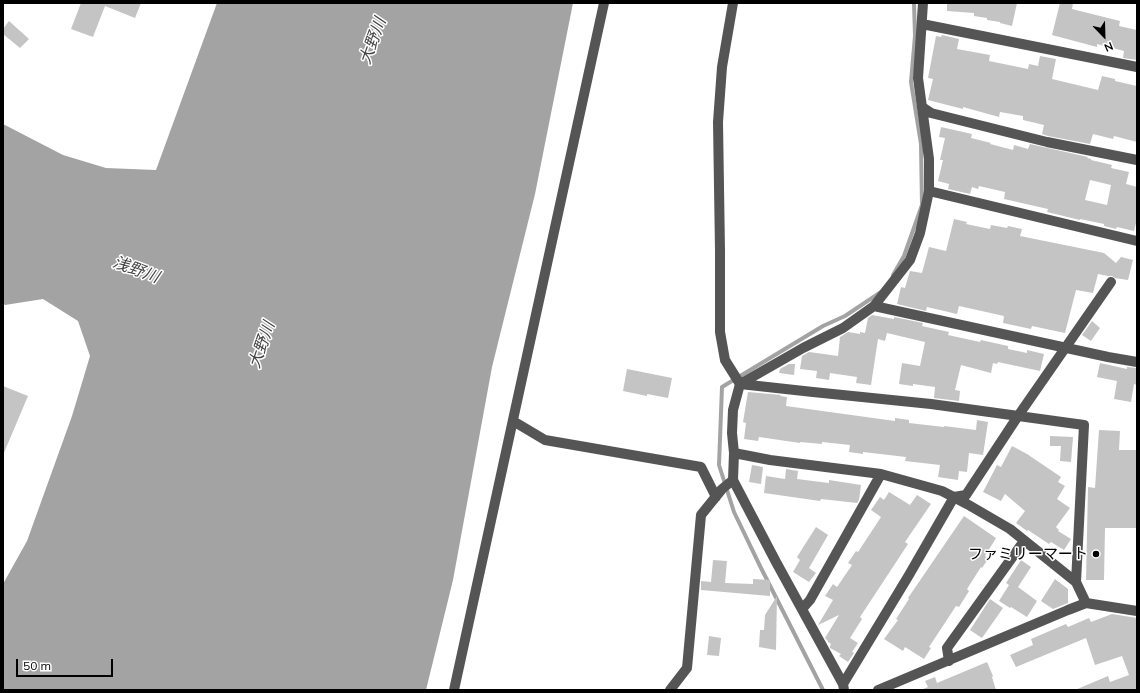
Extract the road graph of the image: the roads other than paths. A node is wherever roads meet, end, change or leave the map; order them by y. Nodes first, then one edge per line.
1 (604, 3) edge
2 (733, 3) edge
3 (923, 3) edge
4 (922, 24) junction
5 (1137, 67) edge
6 (922, 107) junction
7 (1137, 160) edge
8 (929, 191) junction
9 (1137, 241) edge
10 (1111, 282) dead end
11 (874, 306) junction
12 (1065, 348) junction
13 (1137, 362) edge
14 (740, 384) junction
15 (1018, 416) junction
16 (513, 421) junction
17 (734, 453) junction
18 (881, 474) junction
19 (725, 487) junction
20 (954, 497) junction
21 (1024, 541) junction
22 (1076, 582) junction
23 (1086, 603) junction
24 (802, 609) junction
25 (1137, 611) edge
26 (948, 661) junction
27 (844, 687) edge
28 (454, 690) edge
29 (670, 690) edge
30 (878, 690) edge

1 - 16 street
2 - 14 street
3 - 4 street
4 - 5 street
4 - 6 street
6 - 7 street
6 - 8 street
8 - 9 street
8 - 11 street
10 - 12 street
11 - 12 street
11 - 14 street
12 - 13 street
12 - 15 street
14 - 15 street
14 - 17 street
15 - 20 street
15 - 22 street
16 - 19 street
16 - 28 street
17 - 18 street
17 - 19 street
18 - 20 street
18 - 24 street
19 - 24 street
19 - 29 street
20 - 21 street
20 - 27 street
21 - 22 street
21 - 26 street
22 - 23 street
23 - 25 street
23 - 26 street
24 - 27 street
26 - 30 street

